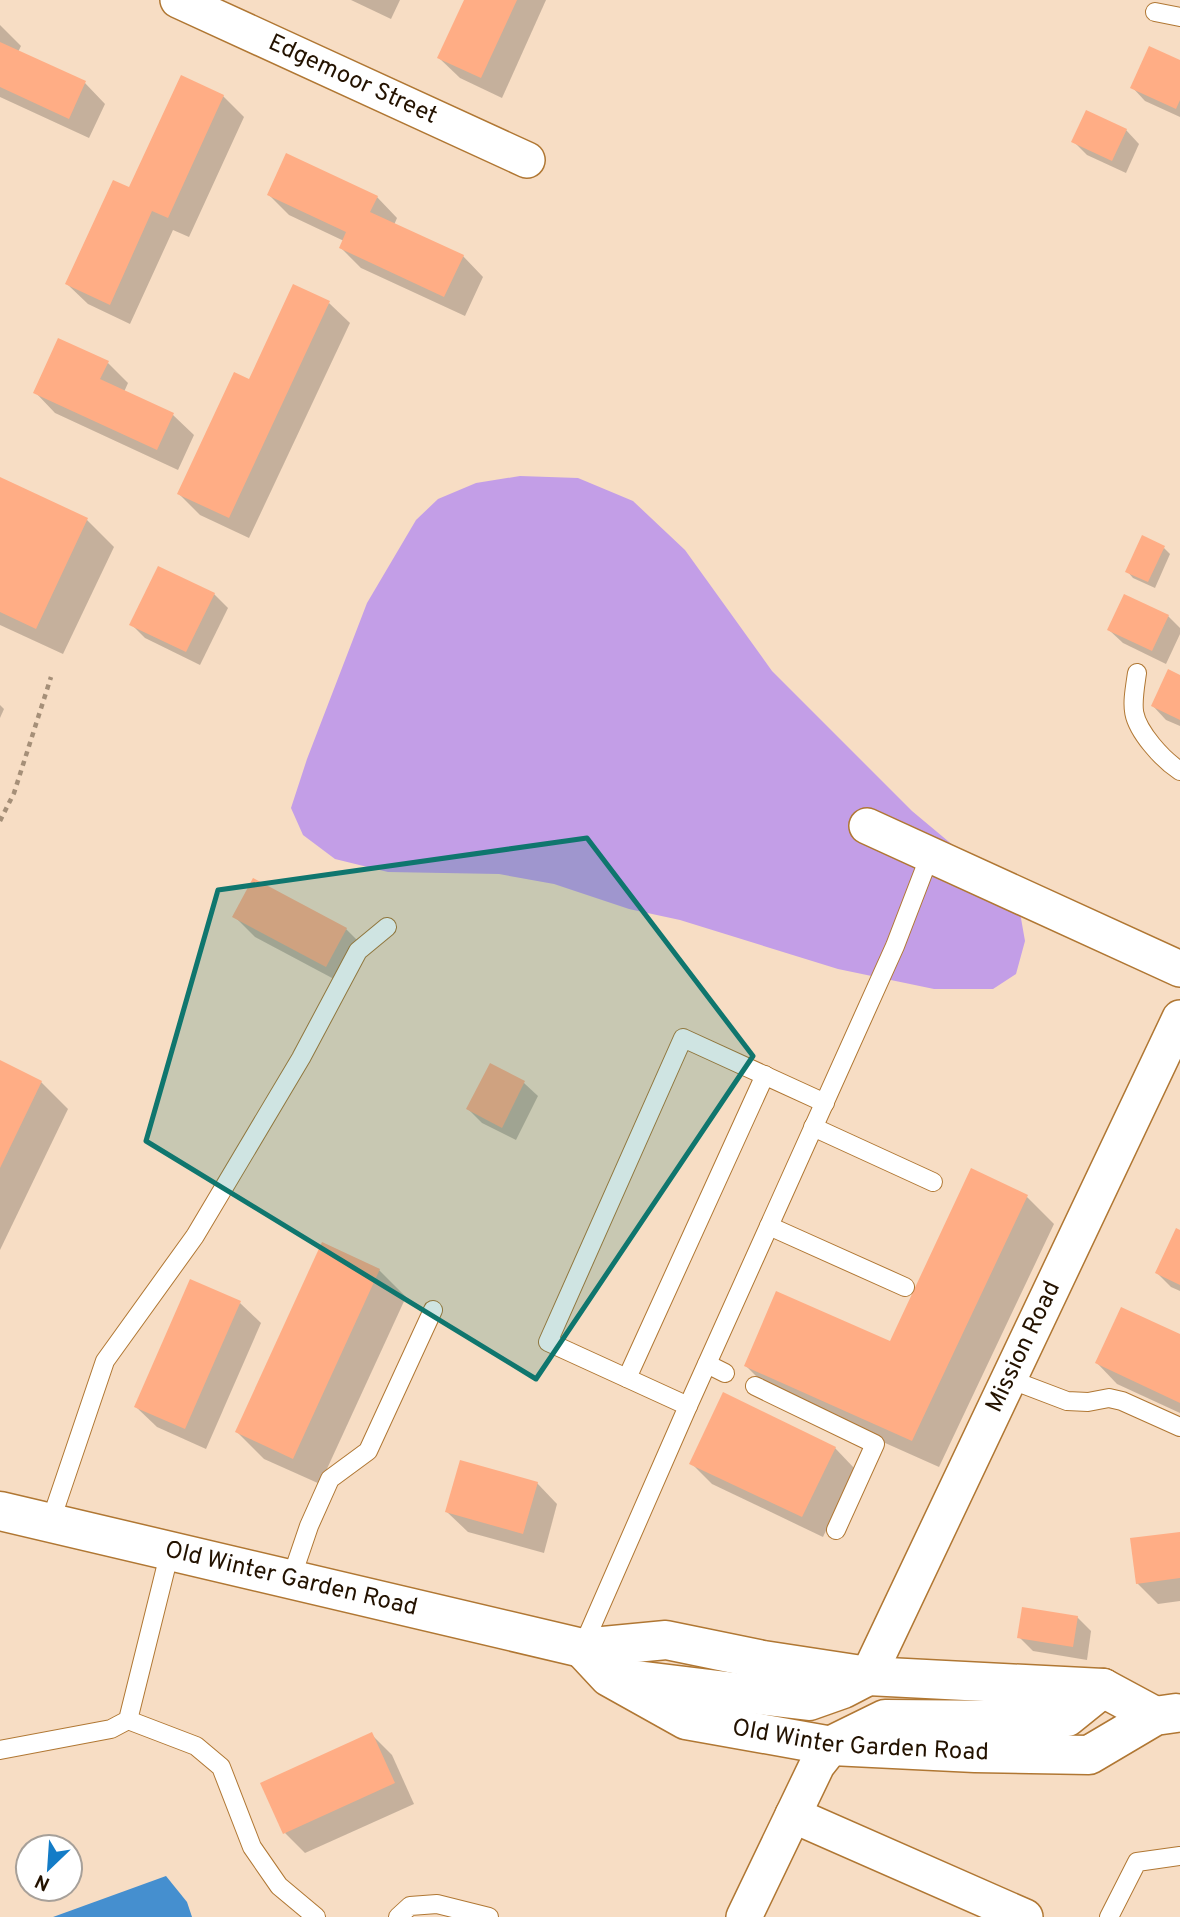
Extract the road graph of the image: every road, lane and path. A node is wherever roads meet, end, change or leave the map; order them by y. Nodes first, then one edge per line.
1 (178, 0) edge
2 (1155, 12) dead end
3 (1180, 17) edge
4 (527, 160) dead end
5 (1137, 673) dead end
6 (51, 677) dead end
7 (1180, 771) edge
8 (0, 821) edge
9 (867, 826) dead end
10 (930, 855) junction
11 (387, 927) dead end
12 (1180, 969) edge
13 (1180, 1018) edge
14 (765, 1075) junction
15 (825, 1103) junction
16 (813, 1128) junction
17 (933, 1182) dead end
18 (769, 1226) junction
19 (905, 1287) dead end
20 (433, 1310) dead end
21 (707, 1364) junction
22 (726, 1373) dead end
23 (627, 1378) junction
24 (1009, 1379) junction
25 (755, 1386) dead end
26 (688, 1406) junction
27 (1180, 1427) edge
28 (0, 1511) edge
29 (50, 1523) junction
30 (836, 1530) dead end
31 (170, 1551) junction
32 (291, 1579) junction
33 (582, 1648) junction
34 (868, 1676) junction
35 (609, 1677) junction
36 (1103, 1688) junction
37 (1168, 1714) edge
38 (128, 1720) junction
39 (832, 1746) junction
40 (0, 1750) edge
41 (793, 1815) junction
42 (1180, 1856) edge
43 (316, 1917) edge
44 (398, 1917) edge
45 (489, 1917) edge
46 (744, 1917) edge
47 (1026, 1917) edge
48 (1109, 1917) edge

1 - 4 street, Edgemoor Street
2 - 3 lane
5 - 7 lane
6 - 8 path
9 - 10 street
10 - 12 street
10 - 15 lane
11 - 29 lane
13 - 24 street, Mission Road
14 - 15 lane
14 - 23 lane
14 - 23 lane
15 - 16 lane
16 - 17 lane
16 - 18 lane
18 - 19 lane
18 - 21 lane
20 - 32 lane
21 - 22 lane
21 - 26 lane
23 - 26 lane
24 - 27 lane
24 - 34 street, Mission Road
25 - 30 lane
26 - 33 lane
28 - 29 main road, Old Winter Garden Road
29 - 31 main road, Old Winter Garden Road
31 - 32 main road, Old Winter Garden Road
31 - 38 lane
32 - 33 main road, Old Winter Garden Road
33 - 34 main road, Old Winter Garden Road
33 - 35 main road, Old Winter Garden Road
34 - 35 main road
34 - 36 main road, Old Winter Garden Road
35 - 39 main road, Old Winter Garden Road
36 - 37 main road, Old Winter Garden Road
36 - 39 main road
37 - 39 main road, Old Winter Garden Road
38 - 40 lane
38 - 43 lane
39 - 41 street
41 - 46 street
41 - 47 street
42 - 48 lane
44 - 45 lane

